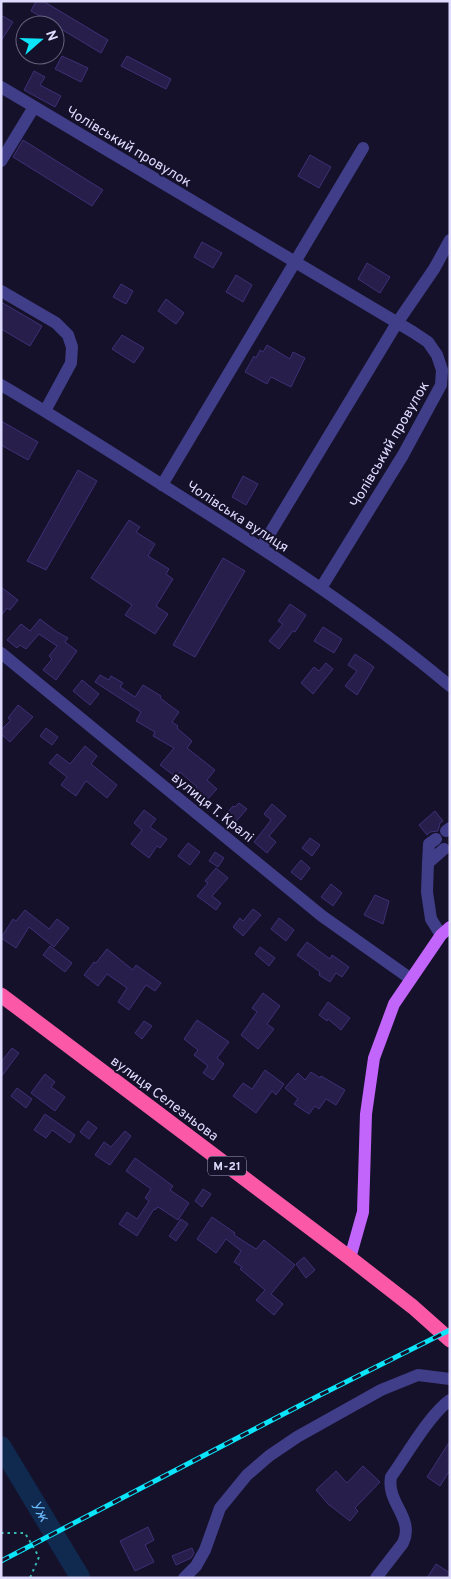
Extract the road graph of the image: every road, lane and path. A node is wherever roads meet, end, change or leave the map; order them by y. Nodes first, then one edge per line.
1 (1, 87) edge
2 (34, 107) junction
3 (363, 148) dead end
4 (1, 161) edge
5 (450, 240) edge
6 (294, 261) junction
7 (1, 291) edge
8 (397, 323) junction
9 (1, 385) edge
10 (45, 411) junction
11 (162, 485) junction
12 (261, 548) junction
13 (321, 588) junction
14 (1, 653) edge
15 (450, 686) edge
16 (444, 832) edge
17 (444, 849) dead end
18 (428, 863) junction
19 (445, 931) edge
20 (411, 979) junction
21 (1, 995) edge
22 (350, 1258) junction
23 (450, 1340) edge
24 (450, 1379) edge
25 (450, 1400) edge
26 (1, 1533) edge
27 (30, 1578) edge
28 (184, 1578) edge
29 (376, 1578) edge

1 - 2 street, Чолівський провулок
2 - 4 street
2 - 6 street, Чолівський провулок
3 - 6 street
5 - 8 street
6 - 8 street, Чолівський провулок
6 - 11 street
7 - 10 street
8 - 12 street
8 - 13 street, Чолівський провулок
9 - 10 street, Чолівська вулиця
10 - 11 street, Чолівська вулиця
11 - 12 street, Чолівська вулиця
12 - 13 street, Чолівська вулиця
13 - 15 street, Чолівська вулиця
14 - 20 street, вулиця Т. Кралі
16 - 18 street
17 - 18 street
18 - 19 street
19 - 20 main road
20 - 22 main road
21 - 22 highway, вулиця Селезньова / М-21
22 - 23 highway, вулиця Селезньова / М-21
24 - 28 street
25 - 29 street
26 - 27 path

